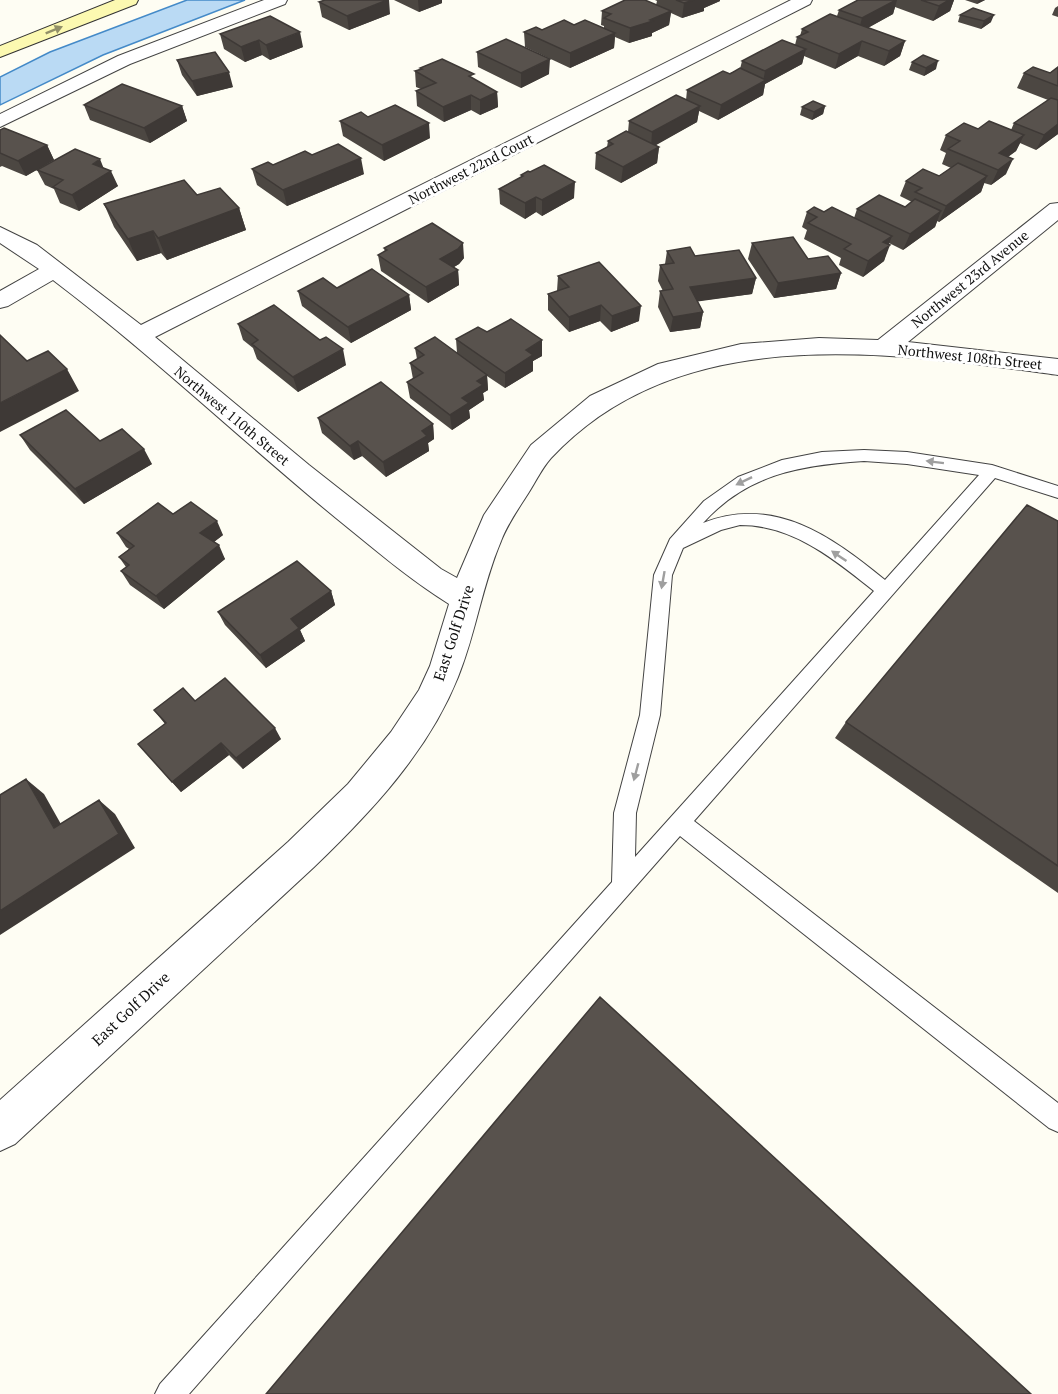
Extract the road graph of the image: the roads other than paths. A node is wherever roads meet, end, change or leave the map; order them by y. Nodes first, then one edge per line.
1 (130, 0) edge
2 (279, 0) edge
3 (804, 0) edge
4 (0, 52) edge
5 (0, 121) edge
6 (1058, 208) edge
7 (0, 234) edge
8 (55, 269) junction
9 (0, 301) edge
10 (138, 336) junction
11 (883, 349) junction
12 (1058, 367) edge
13 (992, 471) junction
14 (1058, 492) edge
15 (676, 544) junction
16 (886, 591) junction
17 (464, 598) junction
18 (680, 823) junction
19 (623, 886) junction
20 (1058, 1119) edge
21 (0, 1129) edge
22 (170, 1394) edge

4 -> 1 main road
2 - 5 street
3 - 10 street, Northwest 22nd Court
6 - 11 street, Northwest 23rd Avenue
7 - 8 street, Northwest 110th Street
8 - 9 street
8 - 10 street, Northwest 110th Street
10 - 17 street, Northwest 110th Street
11 - 12 street, Northwest 108th Street
11 - 17 street, East Golf Drive
13 - 14 lane
13 -> 15 lane
13 - 16 lane
16 -> 15 lane
15 -> 19 lane
16 - 18 lane
17 - 21 street, East Golf Drive
18 - 19 lane
18 - 20 lane
19 - 22 lane

